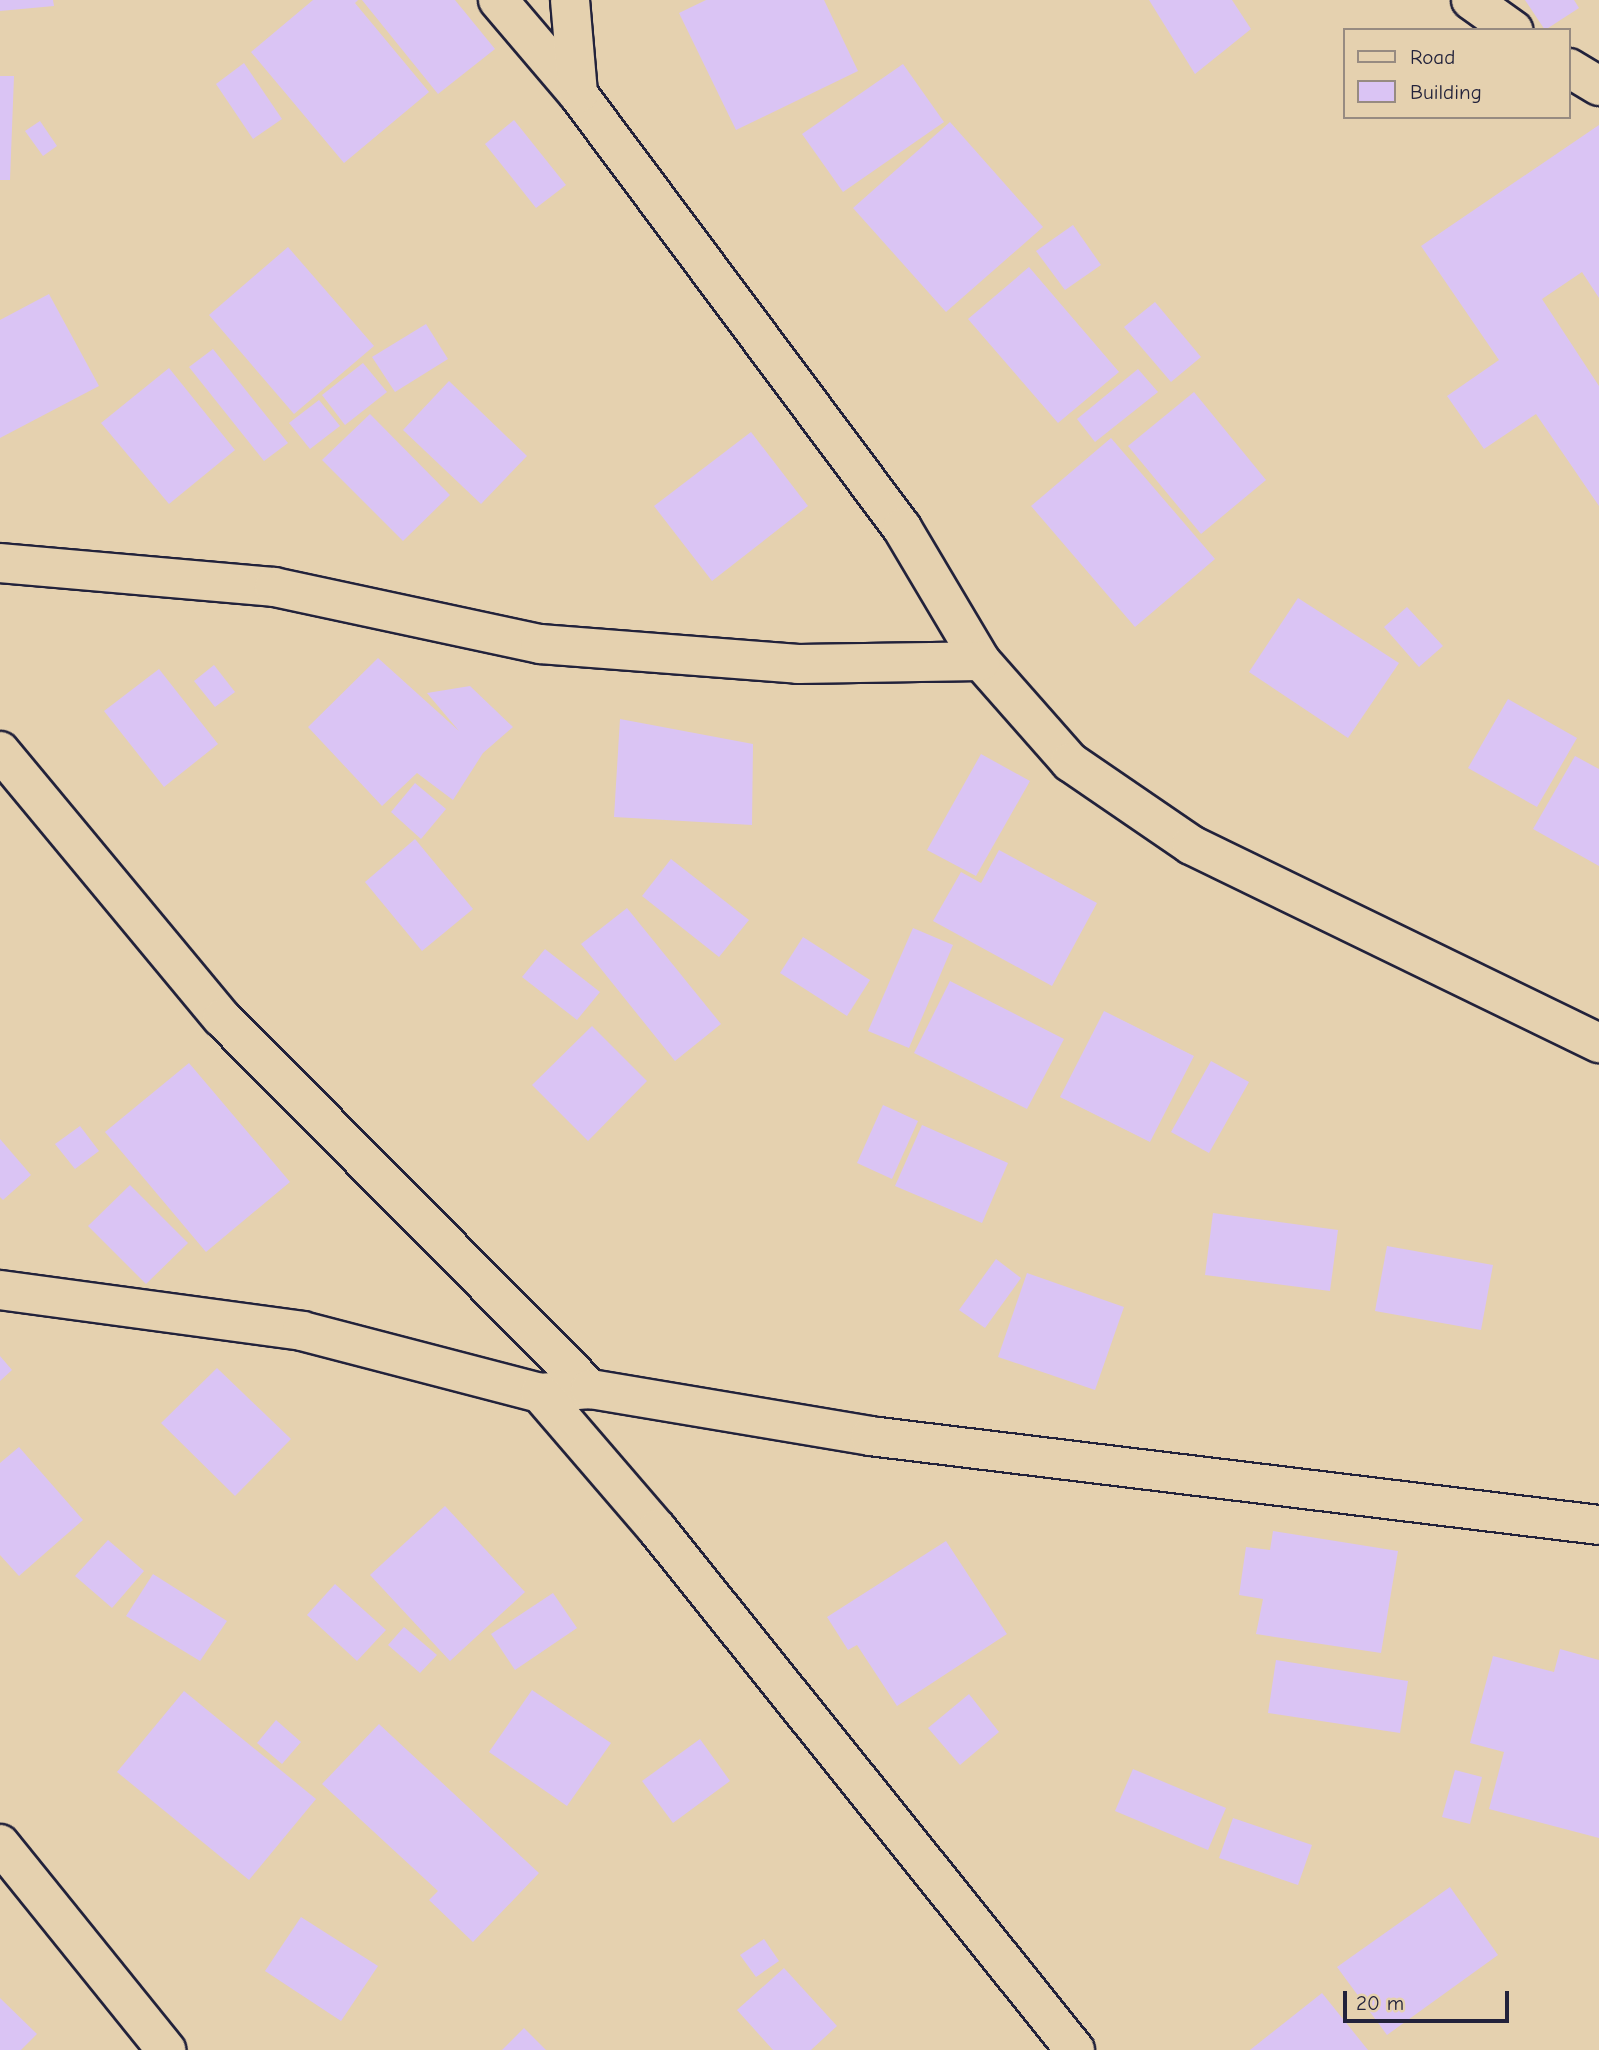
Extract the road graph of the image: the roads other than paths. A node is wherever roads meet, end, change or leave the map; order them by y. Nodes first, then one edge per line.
1 (498, 0) edge
2 (569, 0) edge
3 (1471, 0) edge
4 (1510, 28) edge
5 (1571, 69) edge
6 (1599, 86) edge
7 (578, 94) junction
8 (0, 563) edge
9 (981, 661) junction
10 (0, 751) edge
11 (1599, 1044) edge
12 (0, 1290) edge
13 (590, 1389) junction
14 (540, 1393) junction
15 (1599, 1525) edge
16 (0, 1844) edge
17 (166, 2050) edge
18 (1075, 2050) edge

1 - 7 street
2 - 7 street
3 - 4 street
5 - 6 street
7 - 9 street
8 - 9 street
9 - 11 street
10 - 13 street
12 - 14 street
13 - 14 street
13 - 15 street
14 - 18 street
16 - 17 street

